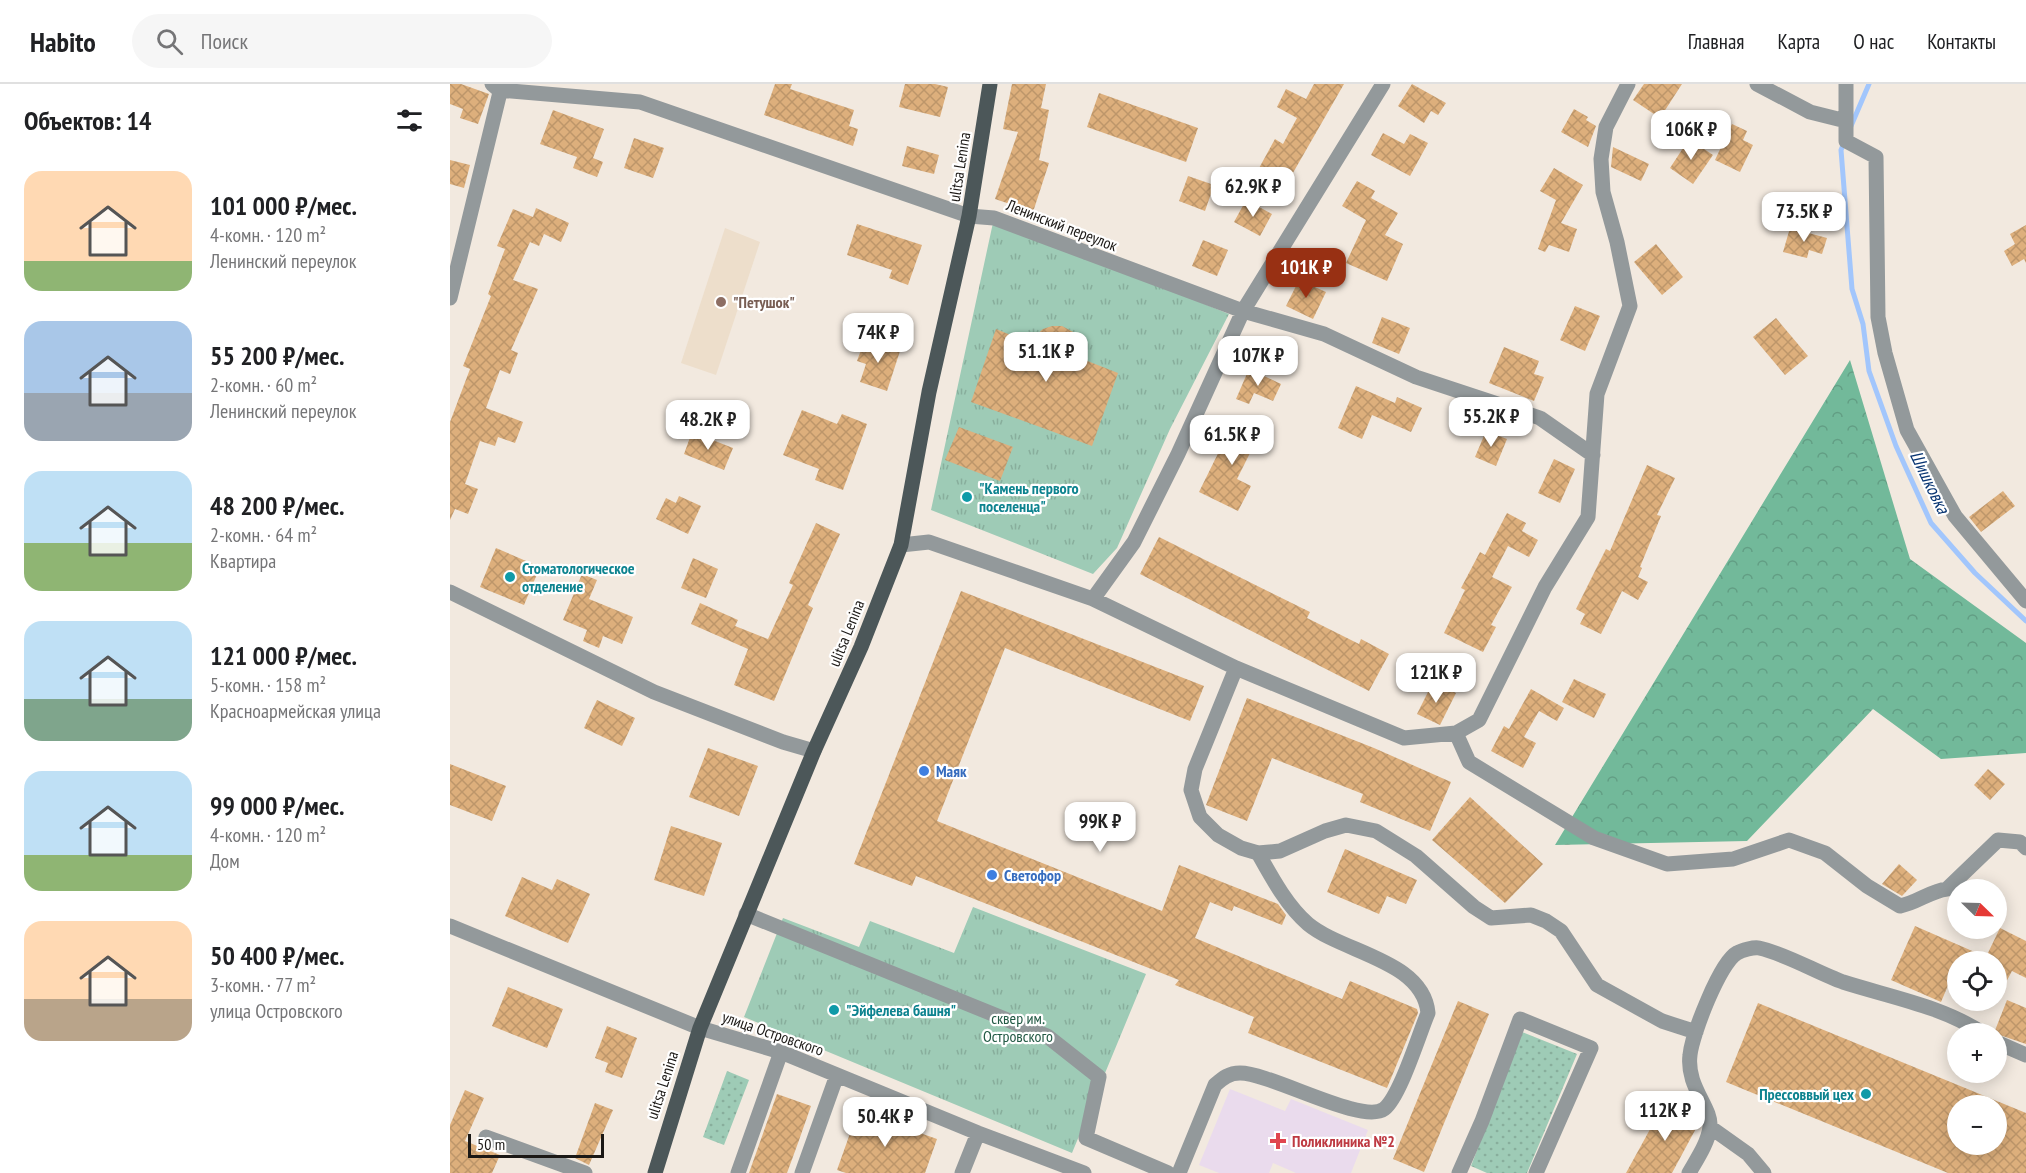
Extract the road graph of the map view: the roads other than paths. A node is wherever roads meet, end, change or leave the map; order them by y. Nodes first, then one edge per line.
1 (990, 84) edge
2 (1383, 84) edge
3 (1628, 84) edge
4 (1757, 84) edge
5 (1846, 84) edge
6 (498, 86) edge
7 (1846, 122) junction
8 (969, 216) junction
9 (450, 298) edge
10 (1243, 311) junction
11 (1593, 455) junction
12 (901, 544) junction
13 (450, 592) edge
14 (1093, 598) junction
15 (2026, 601) edge
16 (1236, 668) junction
17 (1456, 733) junction
18 (814, 751) junction
19 (2026, 848) edge
20 (1258, 853) junction
21 (746, 915) junction
22 (450, 926) edge
23 (1965, 1023) edge
24 (700, 1028) junction
25 (1696, 1032) junction
26 (2007, 1047) edge
27 (781, 1052) junction
28 (2026, 1055) edge
29 (837, 1075) junction
30 (1710, 1127) junction
31 (978, 1133) junction
32 (486, 1137) dead end
33 (1162, 1166) edge
34 (585, 1173) edge
35 (655, 1173) edge
36 (738, 1173) edge
37 (802, 1173) edge
38 (962, 1173) edge
39 (1084, 1173) edge
40 (1179, 1173) edge
41 (1461, 1173) edge
42 (1536, 1173) edge
43 (1689, 1173) edge
44 (1764, 1173) edge

1 - 8 main road, ulitsa Lenina
2 - 10 street
3 - 11 street
4 - 7 street
5 - 7 street
6 - 8 street, Ленинский переулок
6 - 9 street
7 - 15 street
8 - 10 street, Ленинский переулок
8 - 12 main road, ulitsa Lenina
10 - 11 street, Ленинский переулок
10 - 14 street
11 - 17 street
12 - 14 street
12 - 18 main road, ulitsa Lenina
13 - 18 street
14 - 16 street
16 - 17 street
16 - 20 street
17 - 19 street
18 - 21 main road, ulitsa Lenina
20 - 25 street
20 - 40 street
21 - 24 main road, ulitsa Lenina
21 - 33 street
22 - 24 street, улица Островского
23 - 25 street
24 - 27 street, улица Островского
24 - 35 main road, ulitsa Lenina
25 - 30 street
26 - 28 street
27 - 29 street, улица Островского
27 - 36 street
29 - 31 street, улица Островского
29 - 37 street
30 - 43 street
30 - 44 street
31 - 38 street
31 - 39 street, улица Островского
32 - 34 street
41 - 42 street

